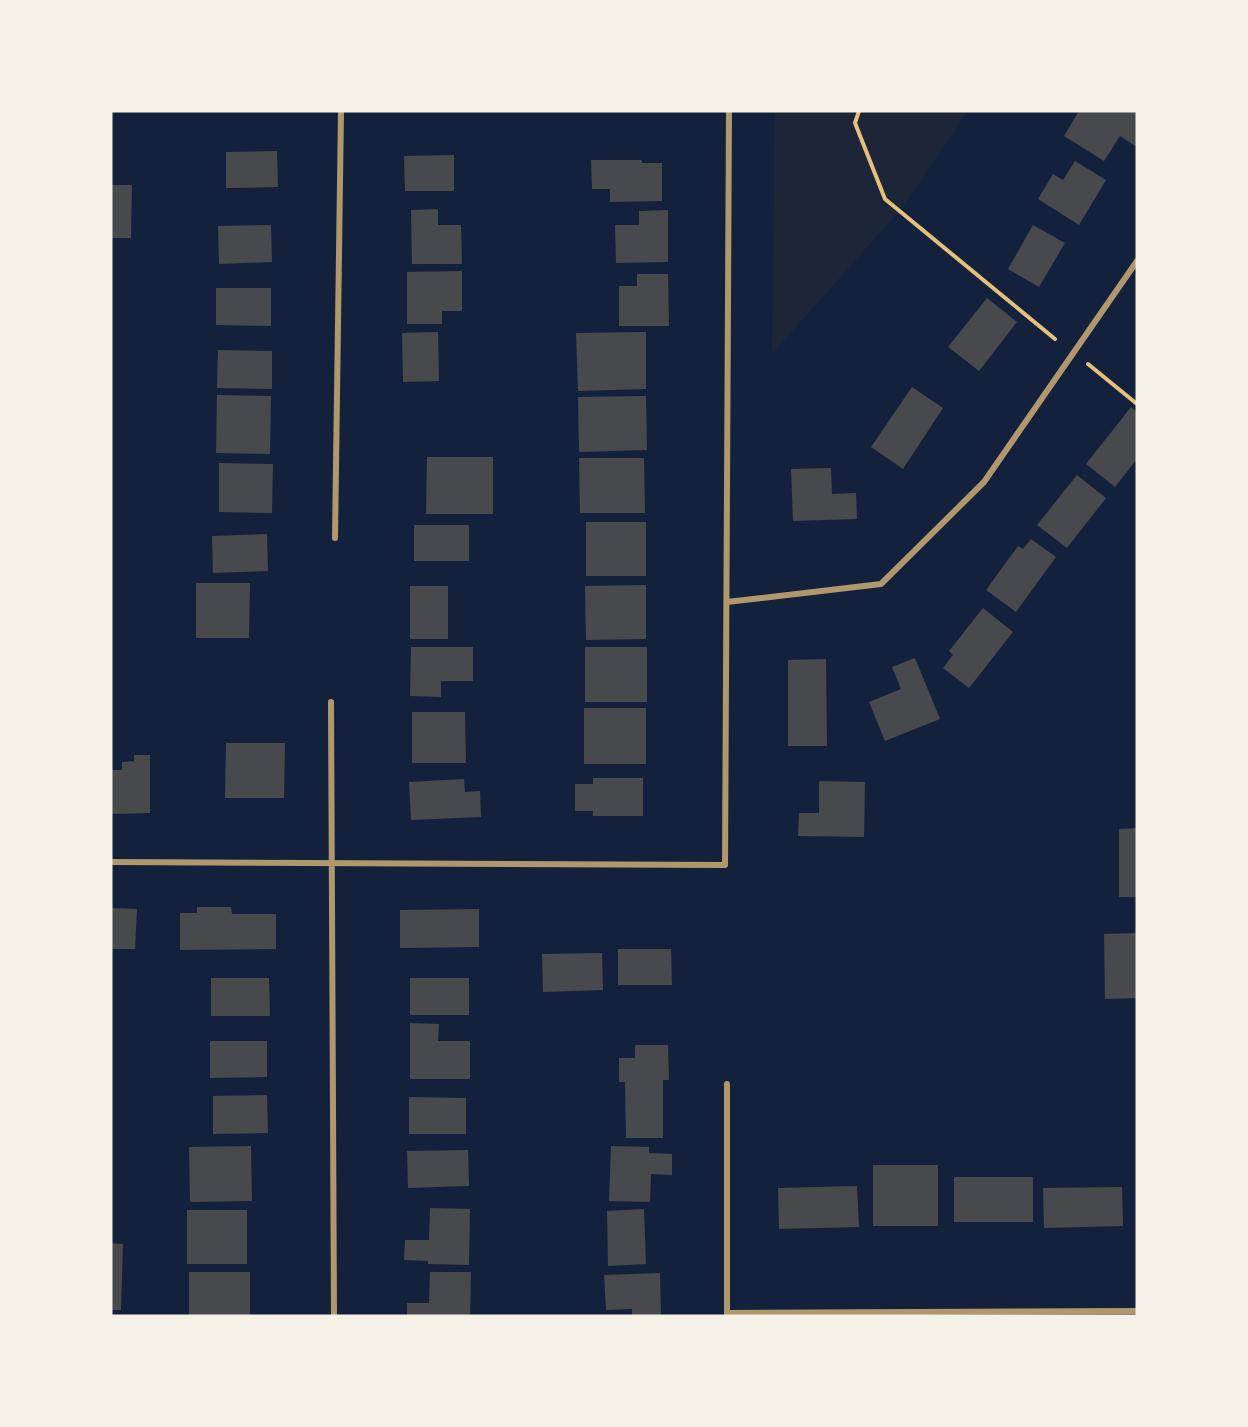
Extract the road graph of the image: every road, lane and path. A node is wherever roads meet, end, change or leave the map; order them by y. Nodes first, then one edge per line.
1 (341, 111) edge
2 (729, 111) edge
3 (859, 111) edge
4 (1137, 261) edge
5 (1055, 339) dead end
6 (1088, 364) dead end
7 (1137, 404) edge
8 (335, 538) dead end
9 (727, 602) junction
10 (332, 702) dead end
11 (111, 862) edge
12 (332, 863) junction
13 (726, 1084) dead end
14 (1137, 1311) edge
15 (727, 1315) edge
16 (334, 1316) edge

1 - 8 street
2 - 9 street
3 - 5 path
4 - 9 street
6 - 7 path
9 - 12 street
10 - 12 street
11 - 12 street
12 - 16 street
13 - 15 street
14 - 15 street

